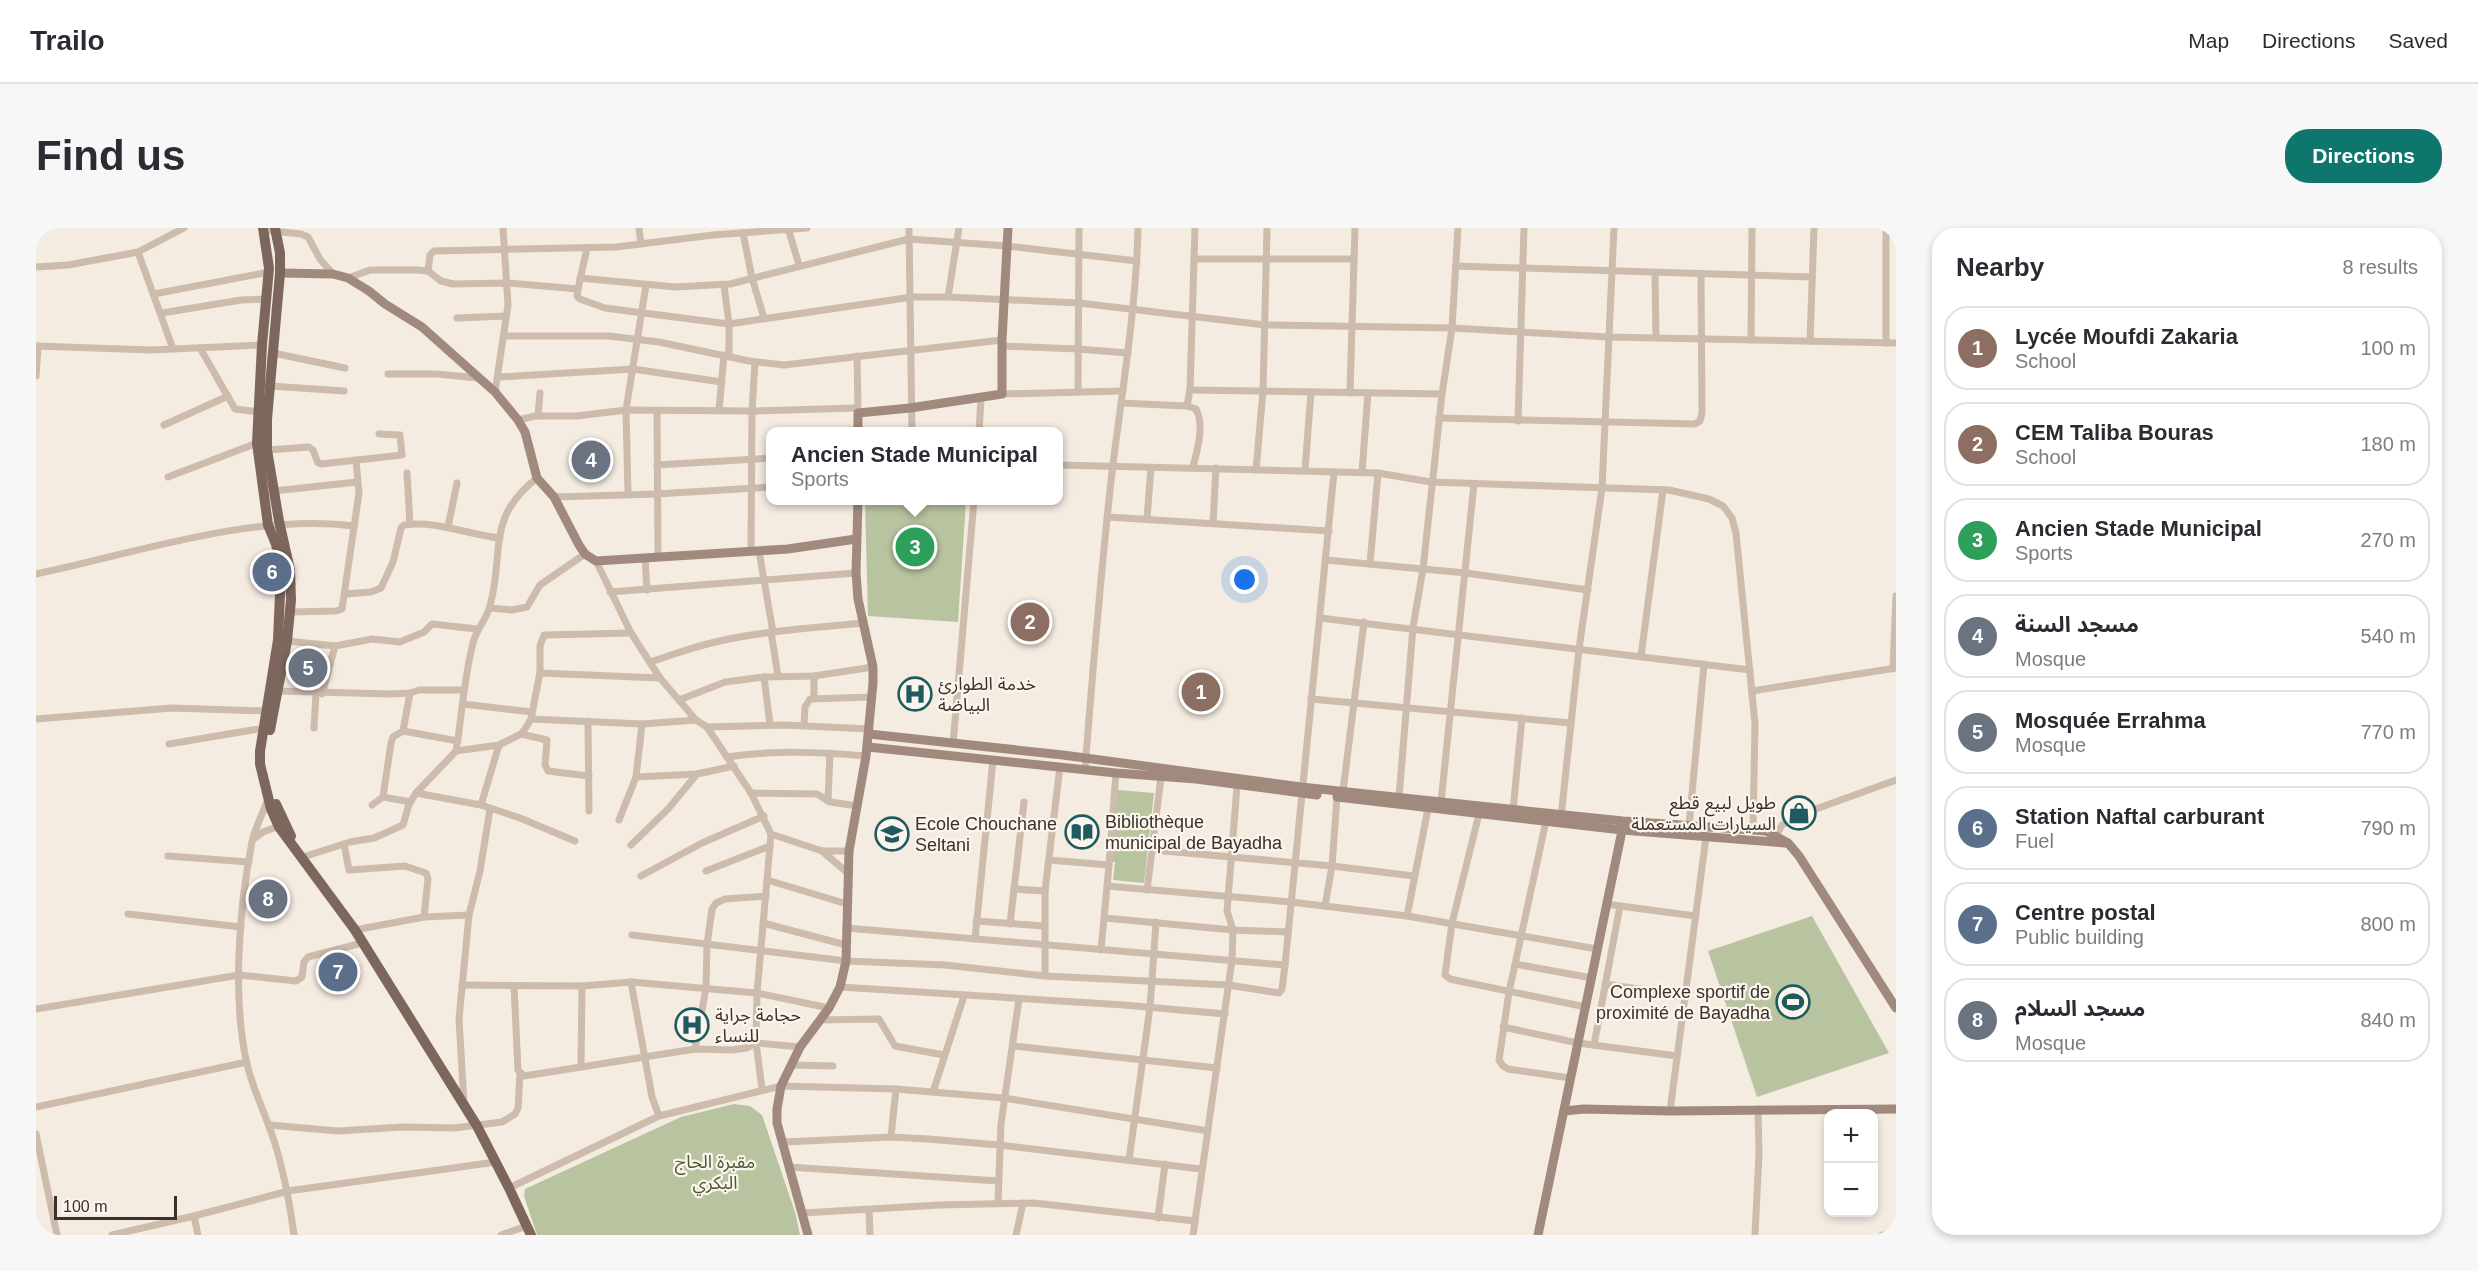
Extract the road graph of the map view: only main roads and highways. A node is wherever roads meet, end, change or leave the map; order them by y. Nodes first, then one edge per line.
1 (269, 229) edge
2 (274, 272) junction
3 (269, 795) junction
4 (509, 1188) junction
5 (522, 1231) edge
6 (531, 1235) edge

1 - 2 main road
2 - 3 main road
2 - 3 main road
3 - 4 main road
4 - 5 main road
4 - 6 main road

